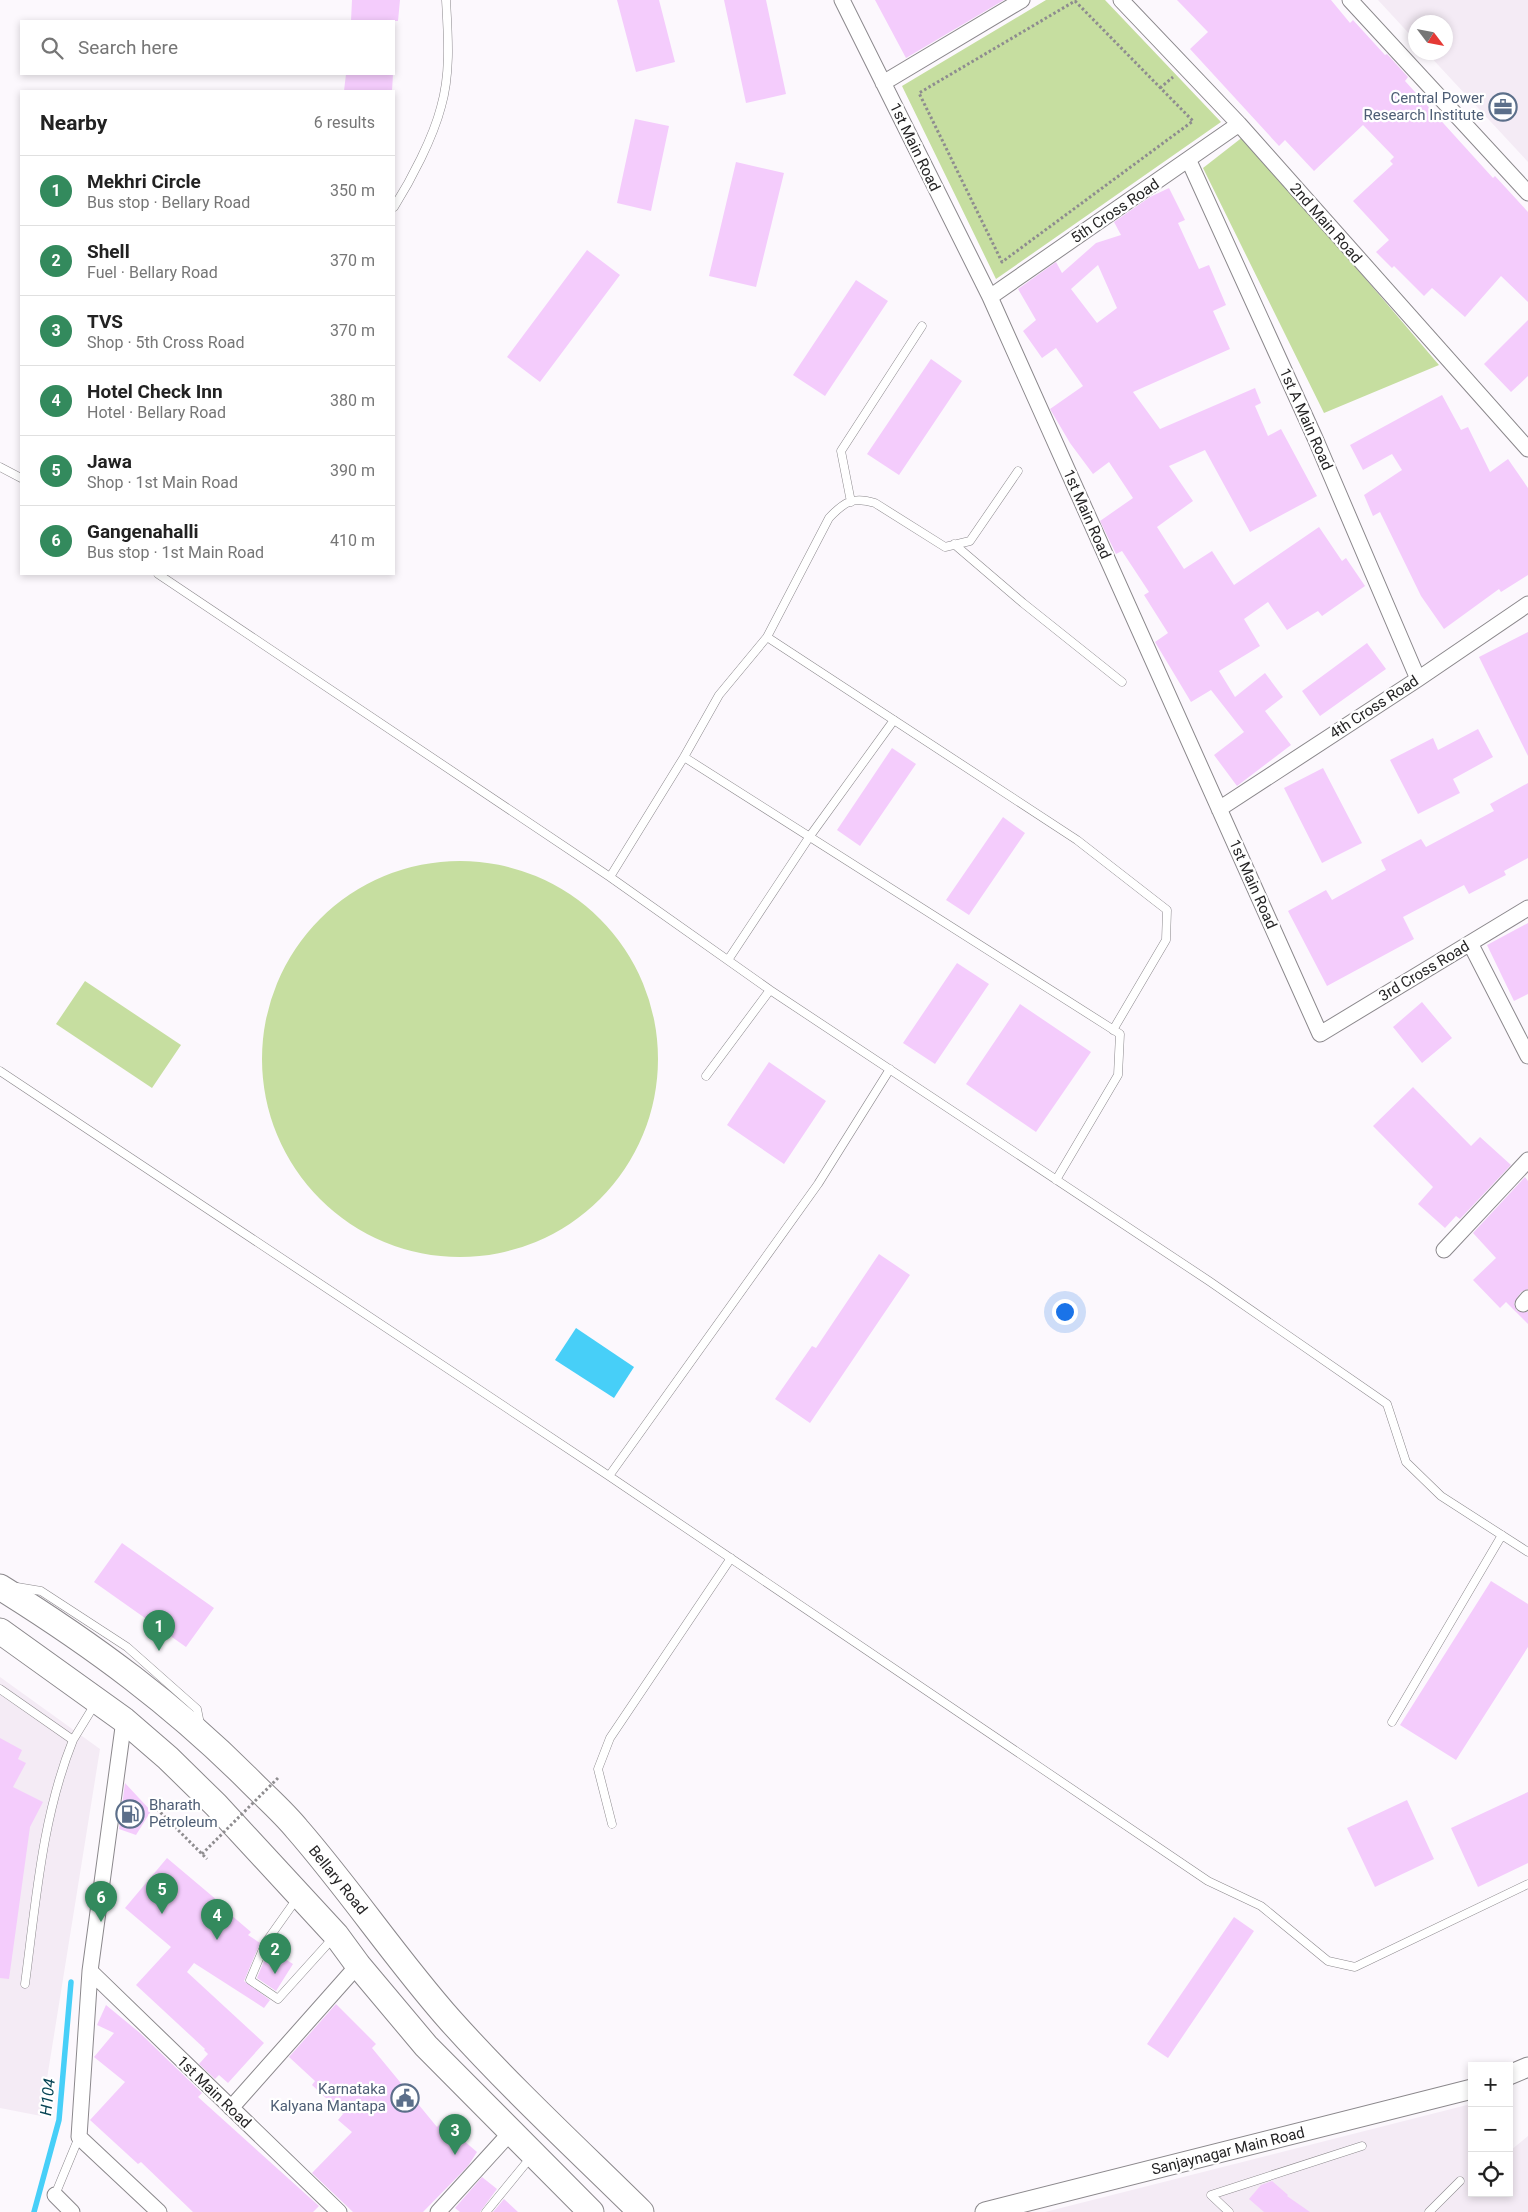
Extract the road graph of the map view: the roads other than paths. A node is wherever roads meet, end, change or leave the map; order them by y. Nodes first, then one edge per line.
1 (446, 0) edge
2 (842, 0) edge
3 (1022, 0) edge
4 (1121, 0) edge
5 (1350, 0) edge
6 (883, 83) junction
7 (1239, 124) junction
8 (1189, 161) junction
9 (1528, 193) edge
10 (395, 206) edge
11 (990, 297) junction
12 (922, 326) dead end
13 (1528, 449) edge
14 (0, 467) edge
15 (1018, 471) dead end
16 (20, 477) edge
17 (851, 502) junction
18 (954, 544) junction
19 (159, 575) edge
20 (1528, 604) edge
21 (767, 637) junction
22 (1418, 679) junction
23 (1122, 682) dead end
24 (894, 720) junction
25 (684, 756) junction
26 (1219, 809) junction
27 (810, 836) junction
28 (610, 877) junction
29 (1528, 908) edge
30 (1470, 943) junction
31 (728, 960) junction
32 (770, 990) junction
33 (1113, 1030) junction
34 (1320, 1034) joint
35 (1528, 1056) edge
36 (890, 1070) junction
37 (0, 1071) edge
38 (706, 1076) dead end
39 (1528, 1160) edge
40 (1056, 1180) junction
41 (1444, 1250) dead end
42 (609, 1476) junction
43 (1502, 1535) junction
44 (1528, 1552) edge
45 (731, 1558) junction
46 (0, 1586) edge
47 (0, 1631) edge
48 (0, 1689) edge
49 (98, 1700) junction
50 (124, 1720) junction
51 (1392, 1722) dead end
52 (73, 1740) junction
53 (612, 1824) dead end
54 (1528, 1884) edge
55 (299, 1895) junction
56 (336, 1935) junction
57 (358, 1965) junction
58 (90, 1970) junction
59 (25, 1984) dead end
60 (1528, 2067) edge
61 (1513, 2073) edge
62 (1468, 2090) edge
63 (231, 2108) junction
64 (510, 2133) junction
65 (79, 2137) junction
66 (1362, 2146) dead end
67 (532, 2155) junction
68 (1460, 2181) dead end
69 (55, 2195) joint
70 (72, 2212) edge
71 (159, 2212) edge
72 (339, 2212) edge
73 (438, 2212) edge
74 (486, 2212) edge
75 (591, 2212) edge
76 (642, 2212) edge
77 (985, 2212) edge
78 (1229, 2212) edge
79 (1430, 2212) edge

1 - 10 lane
2 - 6 street, 1st Main Road
3 - 6 street
4 - 7 street, 2nd Main Road
5 - 9 street
6 - 11 street, 1st Main Road
7 - 8 street, 5th Cross Road
7 - 13 street, 2nd Main Road
8 - 11 street, 5th Cross Road
8 - 22 street, 1st A Main Road
11 - 26 street, 1st Main Road
12 - 17 lane
14 - 16 lane
15 - 18 lane
17 - 18 lane
17 - 21 lane
18 - 23 lane
19 - 28 lane
20 - 22 street, 4th Cross Road
21 - 24 lane
21 - 25 lane
22 - 26 street, 4th Cross Road
24 - 27 lane
24 - 33 lane
25 - 27 lane
25 - 28 lane
26 - 34 street, 1st Main Road
27 - 31 lane
27 - 33 lane
28 - 31 lane
29 - 30 street, 3rd Cross Road
30 - 34 street, 3rd Cross Road
30 - 35 street
31 - 32 lane
32 - 36 lane
32 - 38 lane
33 - 40 lane
36 - 40 lane
36 - 42 lane
37 - 42 lane
39 - 41 street
40 - 43 lane
42 - 45 lane
43 - 44 lane
43 - 51 lane
45 - 53 lane
45 - 54 lane
46 - 76 highway, Bellary Road
47 - 49 highway
48 - 52 lane
49 - 50 highway
49 - 52 lane
50 - 55 highway
50 - 58 street
52 - 59 lane
55 - 56 highway
55 - 56 lane
56 - 57 highway
57 - 63 street
57 - 64 highway
58 - 63 street, 1st Main Road
58 - 65 street
60 - 61 street
62 - 77 street, Sanjaynagar Main Road
63 - 72 street, 1st Main Road
64 - 67 highway
64 - 73 street
65 - 69 lane
65 - 71 street
66 - 78 lane
67 - 74 lane
67 - 75 highway
68 - 79 lane
69 - 70 street

